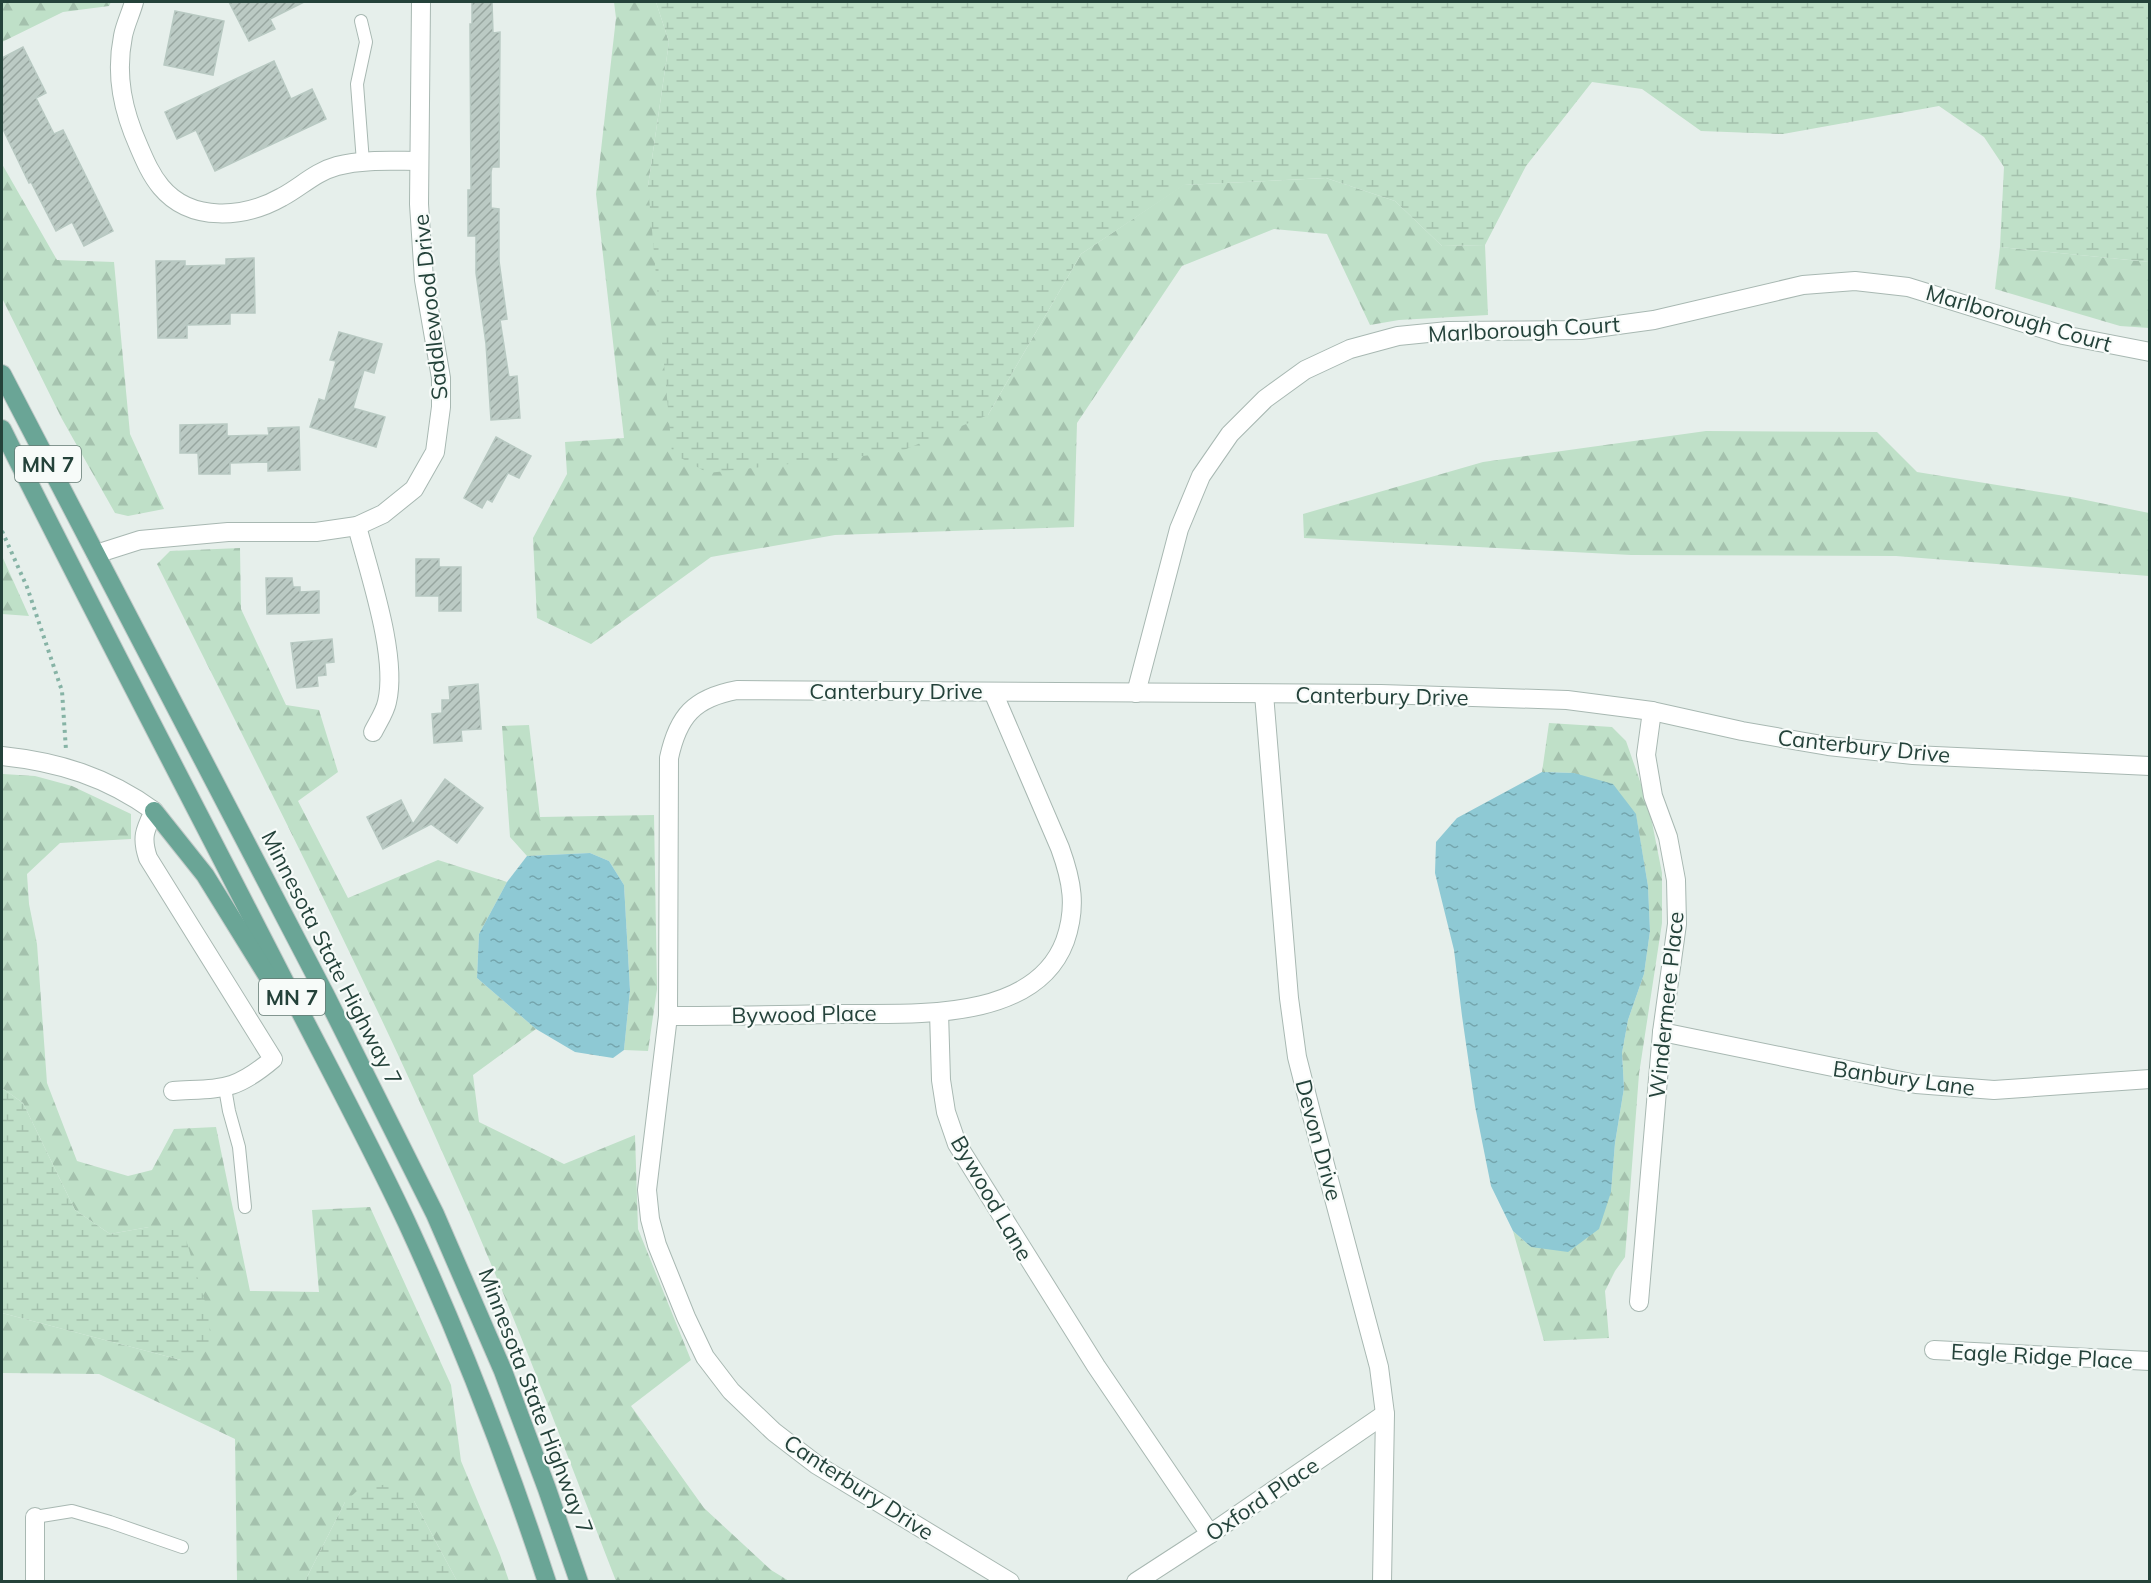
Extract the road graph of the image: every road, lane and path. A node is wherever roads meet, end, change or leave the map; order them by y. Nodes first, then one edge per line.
1 (134, 2) edge
2 (421, 2) edge
3 (361, 21) dead end
4 (419, 161) junction
5 (363, 162) junction
6 (2150, 352) edge
7 (2, 374) edge
8 (2, 429) edge
9 (357, 526) junction
10 (2, 531) edge
11 (96, 554) junction
12 (993, 692) junction
13 (1136, 693) junction
14 (1264, 694) junction
15 (1652, 711) junction
16 (373, 732) dead end
17 (2, 756) edge
18 (2150, 766) edge
19 (67, 767) junction
20 (154, 811) junction
21 (298, 1008) junction
22 (939, 1012) junction
23 (668, 1017) junction
24 (1662, 1032) junction
25 (2150, 1079) edge
26 (225, 1088) junction
27 (173, 1091) dead end
28 (245, 1207) dead end
29 (1639, 1302) dead end
30 (1934, 1350) dead end
31 (2150, 1361) edge
32 (1385, 1414) junction
33 (35, 1517) joint
34 (1210, 1534) junction
35 (182, 1547) dead end
36 (35, 1581) edge
37 (547, 1581) edge
38 (579, 1581) edge
39 (1011, 1581) edge
40 (1136, 1581) edge
41 (1382, 1581) edge

1 - 5 street
2 - 4 street, Saddlewood Drive
3 - 5 lane
4 - 5 street
4 - 9 street, Saddlewood Drive
6 - 13 street, Marlborough Court
7 - 11 main road, Minnesota State Highway 7 / MN 7
8 - 21 main road, MN 7
9 - 11 street, Saddlewood Drive
9 - 16 street
10 - 19 path
11 - 38 main road, Minnesota State Highway 7 / MN 7
12 - 13 street, Canterbury Drive
12 - 22 street
12 - 23 street, Canterbury Drive
13 - 14 street, Canterbury Drive
14 - 15 street, Canterbury Drive
14 - 32 street, Devon Drive
15 - 18 street, Canterbury Drive
15 - 24 street, Windermere Place
17 - 19 street
19 - 20 street
20 - 21 main road
20 - 26 street
21 - 37 main road, MN 7
22 - 23 street, Bywood Place
22 - 34 street, Bywood Lane
23 - 39 street, Canterbury Drive
24 - 25 street, Banbury Lane
24 - 29 street, Windermere Place
26 - 27 street
26 - 28 lane
30 - 31 street, Eagle Ridge Place
32 - 34 street, Oxford Place
32 - 41 street, Devon Drive
33 - 35 lane
33 - 36 street
34 - 40 street, Oxford Place

